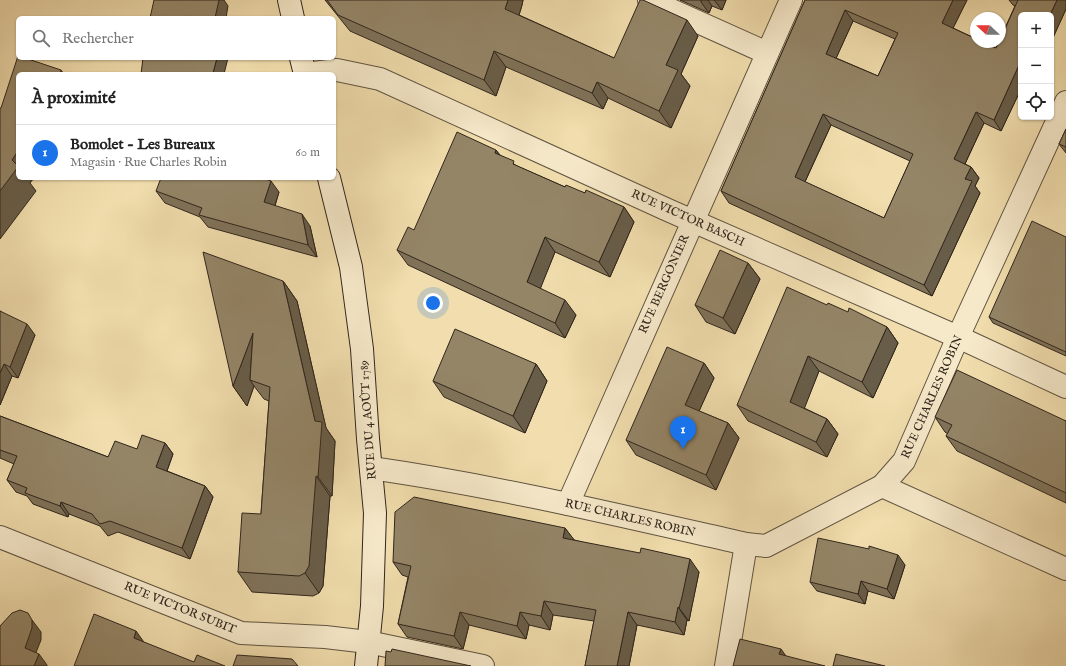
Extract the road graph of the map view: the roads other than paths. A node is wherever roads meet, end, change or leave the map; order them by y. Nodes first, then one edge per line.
1 (289, 0) edge
2 (649, 0) edge
3 (791, 0) edge
4 (293, 16) edge
5 (767, 53) junction
6 (302, 60) edge
7 (305, 72) edge
8 (321, 72) edge
9 (1066, 102) edge
10 (329, 180) edge
11 (692, 221) junction
12 (958, 337) junction
13 (1066, 387) edge
14 (371, 468) junction
15 (882, 486) junction
16 (568, 504) junction
17 (0, 537) edge
18 (746, 544) junction
19 (1066, 569) edge
20 (368, 642) junction
21 (366, 666) edge
22 (483, 666) edge
23 (726, 666) edge

1 - 4 street
2 - 5 street
3 - 5 street, RUE BERGONIER
5 - 11 street, RUE BERGONIER
6 - 7 street
8 - 11 street, RUE VICTOR BASCH
9 - 12 street, RUE CHARLES ROBIN
10 - 14 street, RUE DU 4 AOÛT 1789
11 - 12 street, RUE VICTOR BASCH
11 - 16 street, RUE BERGONIER
12 - 13 street, RUE VICTOR BASCH
12 - 15 street, RUE CHARLES ROBIN
14 - 16 street, RUE CHARLES ROBIN
14 - 20 street, RUE DU 4 AOÛT 1789
15 - 18 street, RUE CHARLES ROBIN
15 - 19 street
16 - 18 street, RUE CHARLES ROBIN
17 - 20 street, RUE VICTOR SUBIT
18 - 23 street
20 - 21 street, RUE DU 4 AOÛT 1789
20 - 22 street, RUE VICTOR SUBIT

